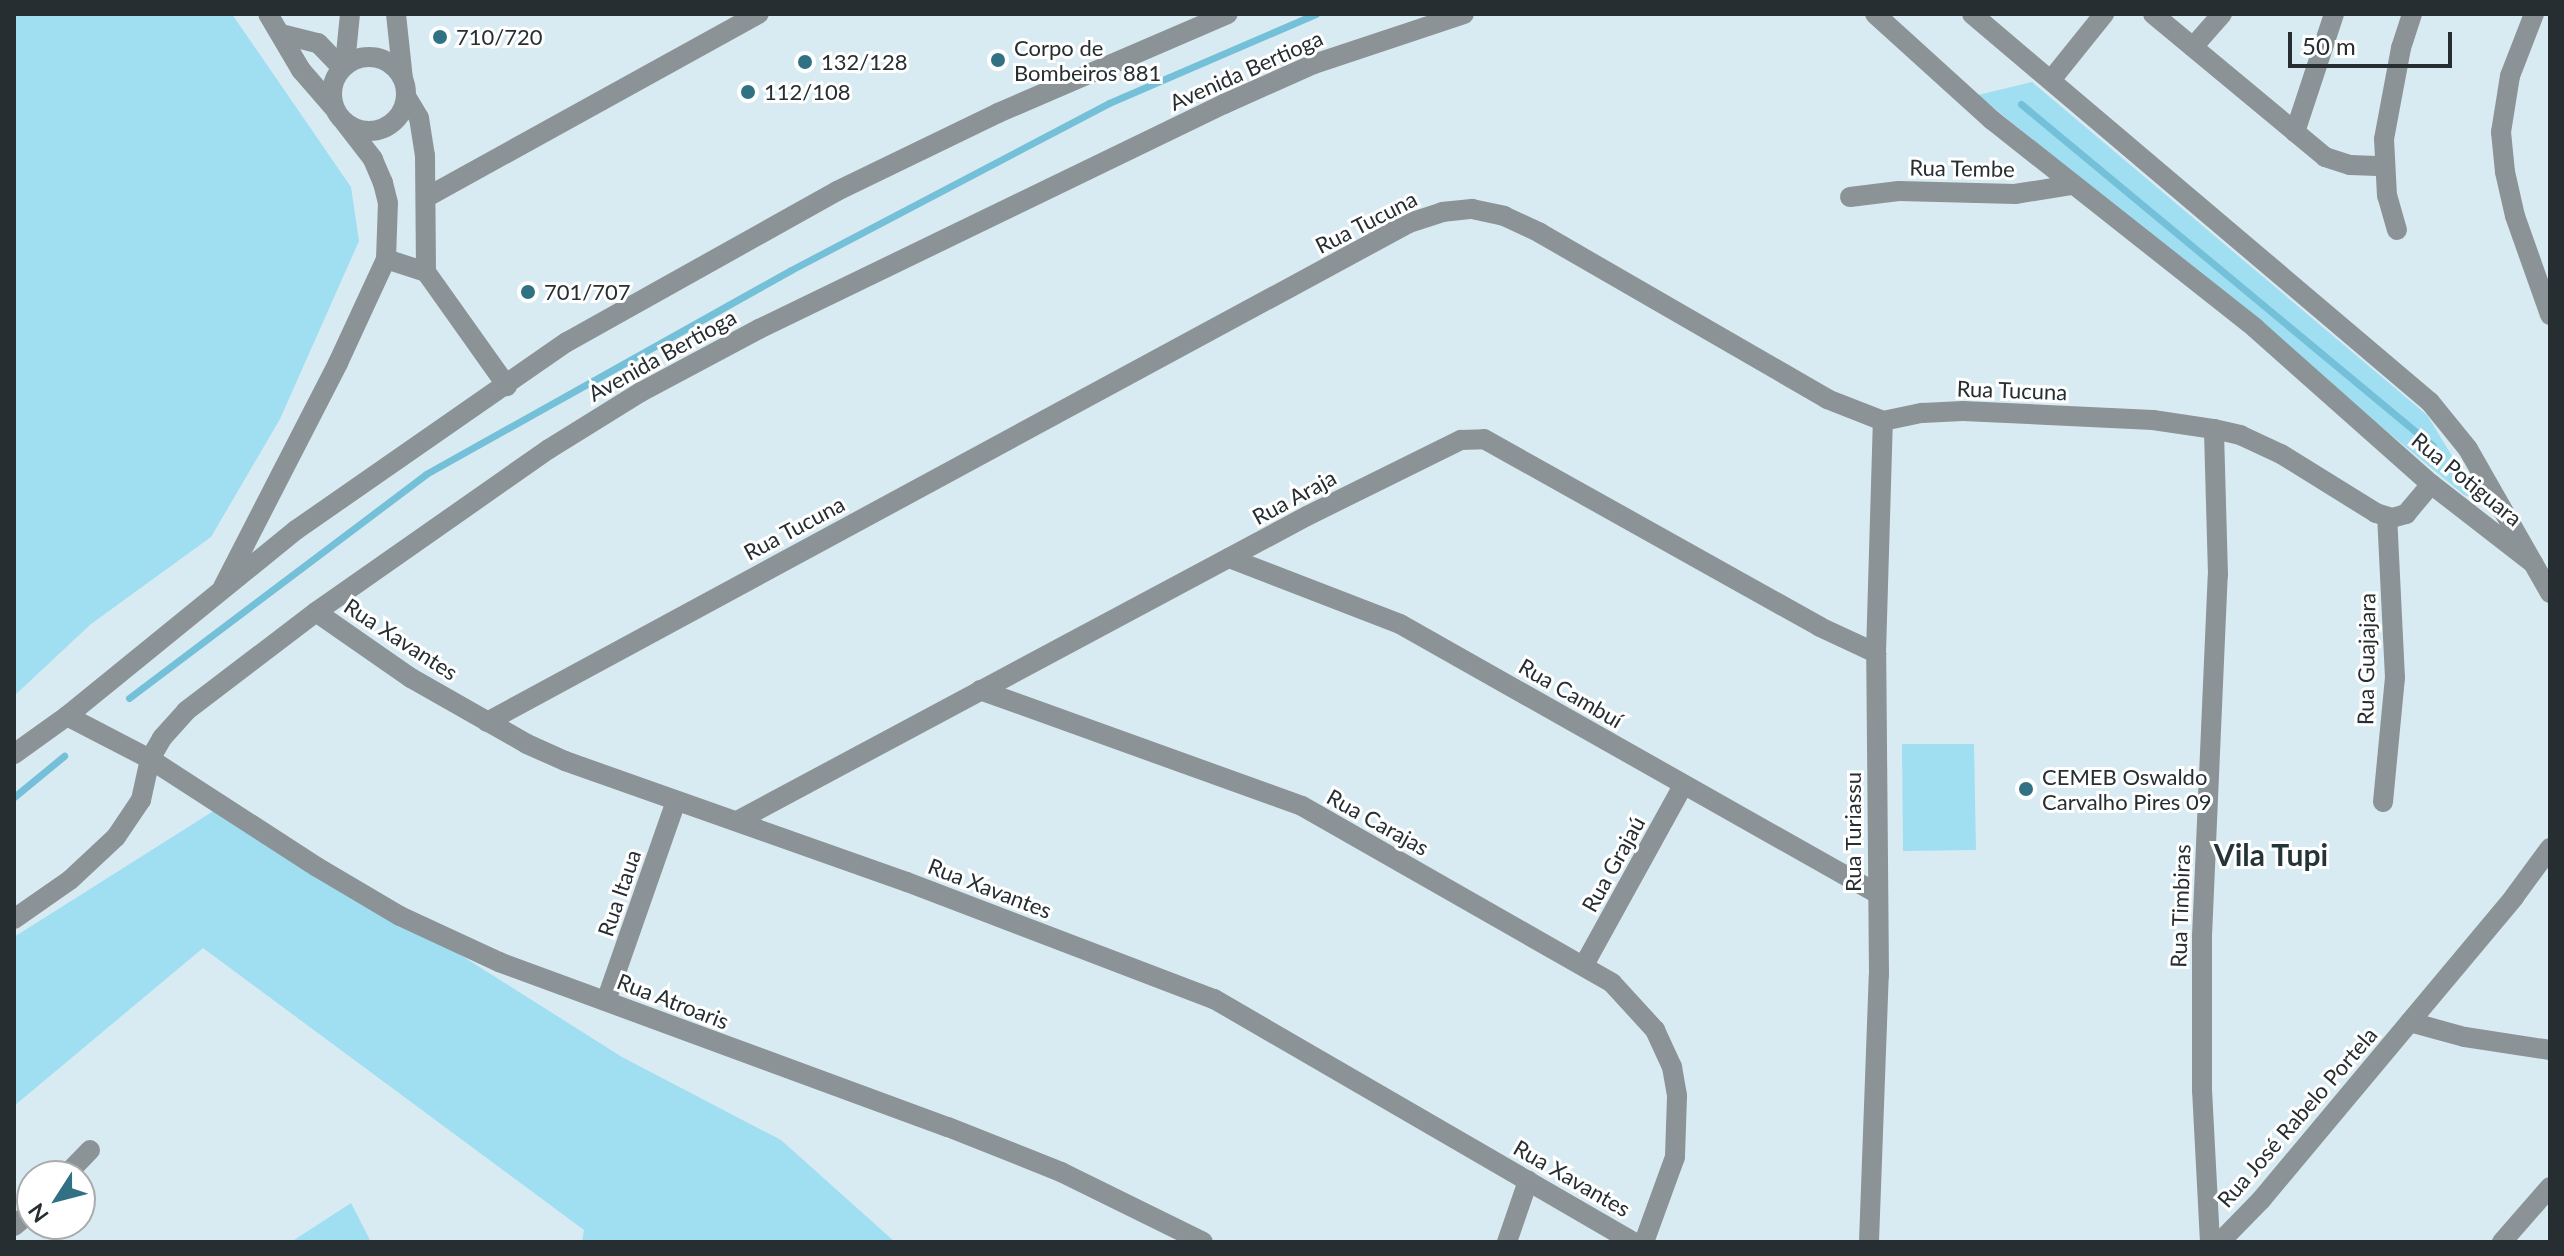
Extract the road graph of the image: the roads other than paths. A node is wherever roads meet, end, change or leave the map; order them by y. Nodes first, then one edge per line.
1 (268, 14) edge
2 (350, 14) edge
3 (396, 14) edge
4 (759, 14) edge
5 (1228, 14) edge
6 (1464, 14) edge
7 (1875, 14) edge
8 (1972, 14) edge
9 (2104, 14) edge
10 (2153, 14) edge
11 (2222, 14) edge
12 (2334, 14) edge
13 (2412, 14) edge
14 (2534, 14) edge
15 (281, 34) junction
16 (2193, 47) junction
17 (343, 66) junction
18 (2051, 80) junction
19 (405, 88) junction
20 (339, 115) junction
21 (2295, 132) junction
22 (2384, 166) junction
23 (2072, 185) junction
24 (427, 197) junction
25 (1850, 197) dead end
26 (2397, 230) dead end
27 (386, 259) junction
28 (426, 272) junction
29 (2550, 315) edge
30 (507, 386) junction
31 (1883, 421) junction
32 (2214, 429) junction
33 (2431, 484) junction
34 (2387, 517) junction
35 (1229, 558) junction
36 (2533, 563) junction
37 (223, 587) junction
38 (2550, 593) edge
39 (316, 612) junction
40 (1876, 653) junction
41 (980, 690) junction
42 (67, 716) junction
43 (487, 722) junction
44 (14, 754) edge
45 (150, 759) junction
46 (1683, 786) junction
47 (676, 801) junction
48 (2383, 802) dead end
49 (737, 821) junction
50 (2550, 848) edge
51 (1878, 894) junction
52 (14, 919) edge
53 (1584, 965) junction
54 (606, 1001) junction
55 (2410, 1022) junction
56 (2550, 1050) edge
57 (90, 1150) dead end
58 (80, 1160) edge
59 (1528, 1181) junction
60 (2550, 1187) edge
61 (1203, 1242) edge
62 (1507, 1242) edge
63 (1634, 1242) edge
64 (1644, 1242) edge
65 (1869, 1242) edge
66 (2210, 1242) edge
67 (2220, 1242) edge
68 (2502, 1242) edge

1 - 15 street
2 - 17 street
3 - 19 street
4 - 24 street
5 - 30 street
6 - 39 street, Avenida Bertioga
7 - 23 street, Rua Potiguara
8 - 18 street, Rua Potiguara
9 - 18 street
10 - 16 street
11 - 16 street
12 - 21 street
13 - 22 street
14 - 29 street
15 - 17 street
15 - 20 street
16 - 21 street
17 - 19 street
17 - 20 street
18 - 36 street, Rua Potiguara
19 - 20 street
19 - 24 street
20 - 27 street
21 - 22 street
22 - 26 street
23 - 25 street, Rua Tembe
23 - 33 street, Rua Potiguara
24 - 28 street
27 - 28 street
27 - 37 street
28 - 30 street
30 - 37 street
31 - 32 street, Rua Tucuna
31 - 40 street, Rua Turiassu
31 - 43 street, Rua Tucuna
32 - 34 street, Rua Tucuna
32 - 66 street, Rua Timbiras
33 - 34 street
33 - 36 street, Rua Potiguara
34 - 48 street, Rua Guajajara
35 - 40 street, Rua Araja
35 - 41 street, Rua Araja
35 - 46 street, Rua Cambuí
36 - 38 street
37 - 42 street
39 - 43 street, Rua Xavantes
39 - 45 street, Avenida Bertioga
40 - 51 street, Rua Turiassu
41 - 49 street, Rua Araja
41 - 53 street, Rua Carajas
42 - 44 street
42 - 45 street, Rua Atroaris
43 - 47 street, Rua Xavantes
45 - 52 street, Avenida Bertioga
45 - 54 street, Rua Atroaris
46 - 51 street, Rua Cambuí
46 - 53 street, Rua Grajaú
47 - 49 street, Rua Xavantes
47 - 54 street, Rua Itaua
49 - 59 street, Rua Xavantes
50 - 55 street, Rua José Rabelo Portela
51 - 65 street, Rua Turiassu
53 - 64 street, Rua Carajas
54 - 61 street, Rua Atroaris
55 - 56 street, Rua José Rabelo Portela
55 - 67 street, Rua José Rabelo Portela
57 - 58 street
59 - 62 street
59 - 63 street, Rua Xavantes
60 - 68 street

